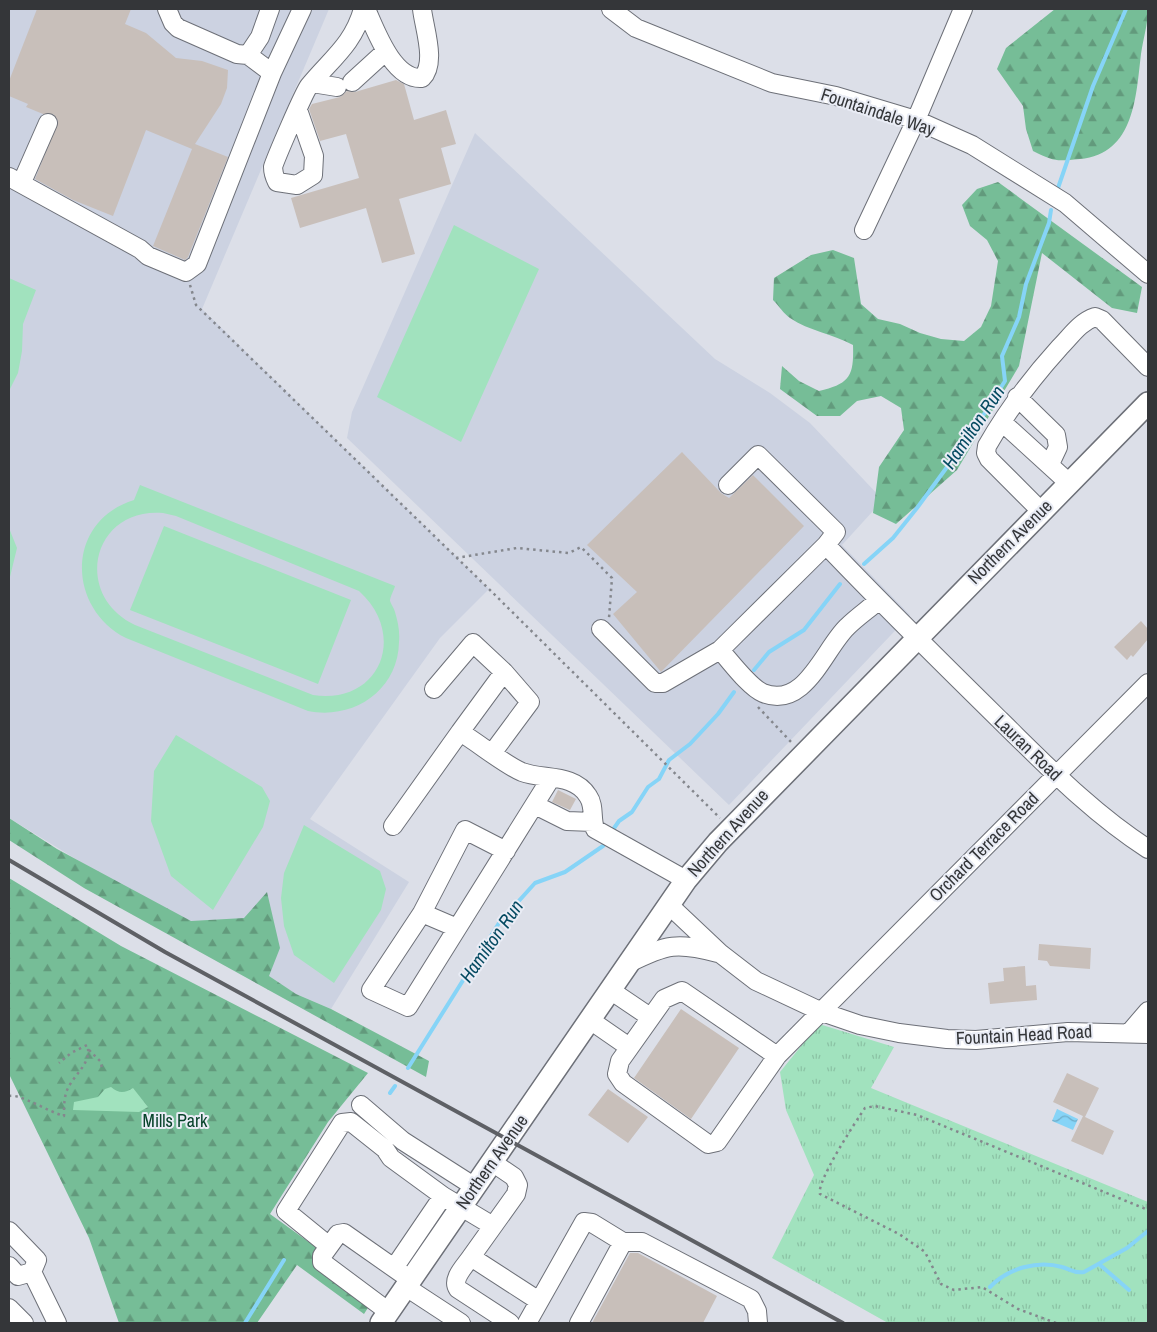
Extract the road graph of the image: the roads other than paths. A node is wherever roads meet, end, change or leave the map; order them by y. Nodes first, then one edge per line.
1 (167, 9) edge
2 (269, 9) edge
3 (302, 9) edge
4 (364, 9) edge
5 (422, 9) edge
6 (611, 9) edge
7 (964, 9) edge
8 (386, 51) junction
9 (248, 55) junction
10 (272, 73) junction
11 (312, 83) junction
12 (298, 110) dead end
13 (916, 120) junction
14 (48, 123) dead end
15 (15, 180) edge
16 (864, 230) dead end
17 (1148, 274) edge
18 (1148, 367) edge
19 (1017, 398) junction
20 (1148, 403) edge
21 (1002, 422) junction
22 (1050, 464) junction
23 (1068, 483) junction
24 (728, 485) dead end
25 (1042, 511) junction
26 (826, 546) junction
27 (880, 600) junction
28 (600, 629) road end
29 (916, 638) junction
30 (720, 650) junction
31 (504, 672) junction
32 (1148, 683) edge
33 (434, 689) dead end
34 (460, 732) junction
35 (493, 752) junction
36 (1056, 775) junction
37 (551, 778) junction
38 (534, 805) junction
39 (593, 822) junction
40 (393, 826) dead end
41 (1148, 849) edge
42 (506, 851) junction
43 (686, 880) junction
44 (669, 905) junction
45 (422, 913) junction
46 (457, 928) junction
47 (721, 954) junction
48 (629, 963) junction
49 (610, 990) junction
50 (1148, 1011) edge
51 (822, 1012) junction
52 (650, 1017) junction
53 (590, 1020) junction
54 (1130, 1032) junction
55 (1148, 1034) edge
56 (629, 1047) junction
57 (777, 1056) junction
58 (361, 1105) dead end
59 (492, 1162) junction
60 (475, 1186) junction
61 (443, 1196) junction
62 (462, 1206) junction
63 (493, 1226) junction
64 (9, 1230) edge
65 (624, 1242) junction
66 (329, 1246) junction
67 (471, 1257) junction
68 (9, 1266) edge
69 (32, 1272) junction
70 (404, 1278) junction
71 (539, 1301) junction
72 (9, 1308) edge
73 (385, 1318) edge
74 (24, 1323) edge
75 (57, 1323) edge
76 (461, 1323) edge
77 (510, 1323) edge
78 (526, 1323) edge
79 (579, 1323) edge
80 (758, 1323) edge

1 - 9 street
2 - 9 street
3 - 10 street
4 - 8 street
4 - 11 street
5 - 8 street
6 - 13 street, Fountaindale Way
7 - 13 street
8 - 11 street
9 - 10 street
10 - 15 street
11 - 12 street
13 - 16 street
13 - 17 street, Fountaindale Way
14 - 15 street
18 - 19 street
19 - 21 street
19 - 22 street
20 - 23 main road, Northern Avenue
21 - 22 street
21 - 25 street
22 - 23 street
23 - 25 main road, Northern Avenue
24 - 26 street
25 - 29 main road, Northern Avenue
26 - 27 street, Lauran Road
26 - 30 street
27 - 29 street, Lauran Road
27 - 30 street
28 - 30 street
29 - 36 street, Lauran Road
29 - 43 main road, Northern Avenue
31 - 33 street
31 - 34 street
31 - 35 street
32 - 36 street, Orchard Terrace Road
34 - 35 street
34 - 40 street
35 - 37 street
36 - 41 street, Lauran Road
36 - 51 street, Orchard Terrace Road
37 - 38 street
37 - 39 street
38 - 39 street
38 - 42 street
39 - 43 street
42 - 45 street
42 - 46 street
43 - 44 main road, Northern Avenue
44 - 47 street, Fountain Head Road
44 - 48 main road, Northern Avenue
45 - 46 street
45 - 46 street
47 - 48 street
47 - 51 street, Fountain Head Road
48 - 49 main road, Northern Avenue
49 - 52 street
49 - 53 main road, Northern Avenue
50 - 54 street
51 - 54 street, Fountain Head Road
51 - 57 street, Orchard Terrace Road
52 - 56 street
52 - 57 street
53 - 56 street
53 - 59 main road, Northern Avenue
54 - 55 street, Fountain Head Road
56 - 57 street, Orchard Terrace Road
58 - 60 street
59 - 60 main road, Northern Avenue
59 - 63 street
60 - 62 main road, Northern Avenue
61 - 62 street
61 - 66 street
61 - 70 street
62 - 63 street
62 - 70 main road, Northern Avenue
63 - 67 street
64 - 69 street
65 - 71 street
65 - 79 street
65 - 80 street
66 - 70 street
66 - 73 street
67 - 71 street
67 - 77 street
68 - 69 street
69 - 75 street
70 - 73 main road, Northern Avenue
70 - 76 street
71 - 78 street
72 - 74 street

